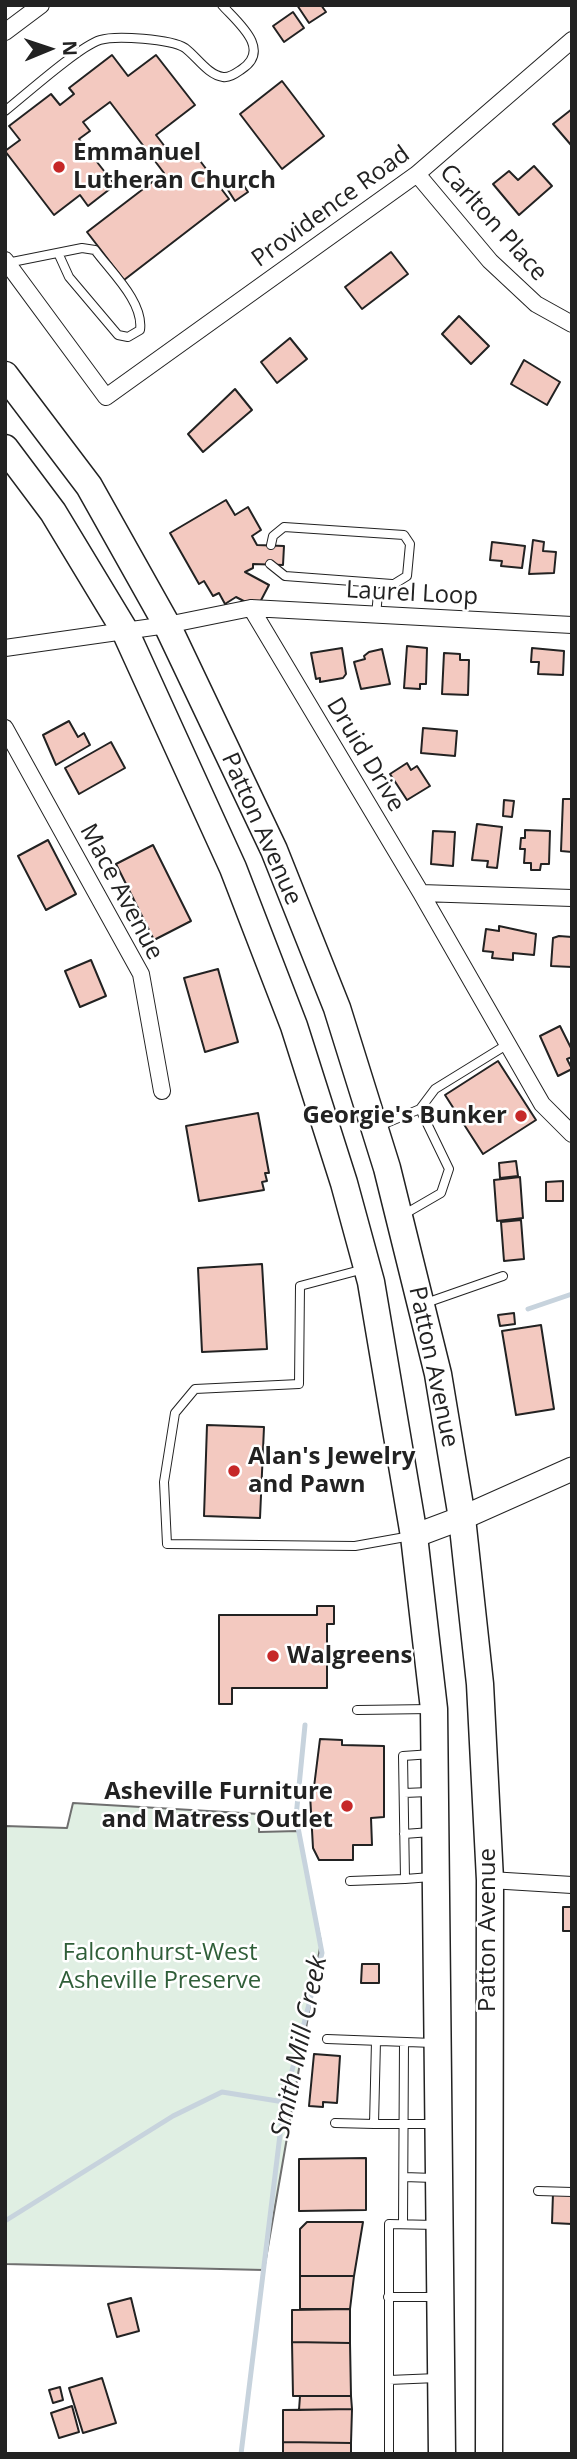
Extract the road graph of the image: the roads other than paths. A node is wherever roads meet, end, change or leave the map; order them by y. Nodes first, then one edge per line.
1 (41, 5) edge
2 (222, 5) edge
3 (5, 32) edge
4 (572, 40) edge
5 (5, 111) edge
6 (417, 174) junction
7 (59, 256) junction
8 (6, 262) edge
9 (572, 324) edge
10 (5, 374) edge
11 (5, 448) edge
12 (271, 545) dead end
13 (270, 565) dead end
14 (392, 584) junction
15 (251, 608) junction
16 (376, 615) junction
17 (167, 625) junction
18 (572, 625) edge
19 (125, 631) junction
20 (5, 648) edge
21 (5, 728) edge
22 (421, 893) junction
23 (572, 898) edge
24 (508, 1044) junction
25 (162, 1091) dead end
26 (420, 1108) junction
27 (375, 1129) junction
28 (572, 1134) edge
29 (400, 1216) junction
30 (367, 1268) junction
31 (503, 1276) dead end
32 (421, 1305) junction
33 (572, 1469) edge
34 (462, 1518) junction
35 (414, 1536) junction
36 (434, 1709) junction
37 (357, 1710) dead end
38 (435, 1754) junction
39 (436, 1792) junction
40 (404, 1793) junction
41 (437, 1832) junction
42 (404, 1834) junction
43 (438, 1877) junction
44 (405, 1879) junction
45 (490, 1880) junction
46 (350, 1881) dead end
47 (572, 1885) edge
48 (327, 2039) dead end
49 (376, 2041) junction
50 (404, 2042) junction
51 (439, 2043) junction
52 (335, 2123) dead end
53 (374, 2124) junction
54 (404, 2124) junction
55 (440, 2124) junction
56 (404, 2177) junction
57 (441, 2178) junction
58 (538, 2191) dead end
59 (572, 2192) edge
60 (403, 2224) junction
61 (441, 2225) junction
62 (388, 2297) junction
63 (442, 2297) junction
64 (443, 2378) junction
65 (389, 2380) junction
66 (389, 2454) edge
67 (442, 2454) edge
68 (489, 2454) edge

1 - 3 street
2 - 5 lane
4 - 6 street, Providence Road
6 - 8 street, Providence Road
6 - 9 street, Carlton Place
7 - 7 lane
7 - 8 lane
10 - 17 main road, Patton Avenue
11 - 19 main road, Patton Avenue
12 - 14 lane
13 - 14 lane
14 - 16 lane
15 - 16 street, Laurel Loop
15 - 17 street
15 - 22 street, Druid Drive
16 - 18 street, Laurel Loop
17 - 19 street
17 - 27 main road, Patton Avenue
19 - 20 street
19 - 30 main road, Patton Avenue
21 - 25 street, Mace Avenue
22 - 23 street
22 - 24 street, Druid Drive
24 - 26 lane
24 - 28 street, Druid Drive
26 - 27 lane
26 - 29 lane
27 - 29 main road, Patton Avenue
29 - 32 main road, Patton Avenue
30 - 35 main road, Patton Avenue
30 - 35 lane
31 - 32 lane
32 - 34 main road, Patton Avenue
33 - 34 main road
34 - 35 main road
34 - 45 main road, Patton Avenue
35 - 36 main road, Patton Avenue
36 - 37 lane
36 - 38 main road, Patton Avenue
38 - 39 main road, Patton Avenue
38 - 40 lane
39 - 40 lane
39 - 41 main road, Patton Avenue
40 - 42 lane
41 - 42 lane
41 - 43 main road, Patton Avenue
42 - 44 lane
43 - 44 lane
43 - 51 main road, Patton Avenue
44 - 46 lane
45 - 47 street
45 - 68 main road, Patton Avenue
48 - 49 lane
49 - 50 lane
49 - 53 lane
50 - 51 lane
50 - 54 lane
51 - 55 main road, Patton Avenue
52 - 53 lane
53 - 54 lane
54 - 55 lane
54 - 56 lane
55 - 57 main road, Patton Avenue
56 - 57 lane
56 - 60 lane
57 - 61 main road, Patton Avenue
58 - 59 lane
60 - 61 lane
60 - 62 lane
61 - 63 main road, Patton Avenue
62 - 63 lane
62 - 65 lane
63 - 64 main road, Patton Avenue
64 - 65 lane
64 - 67 main road, Patton Avenue
65 - 66 lane

